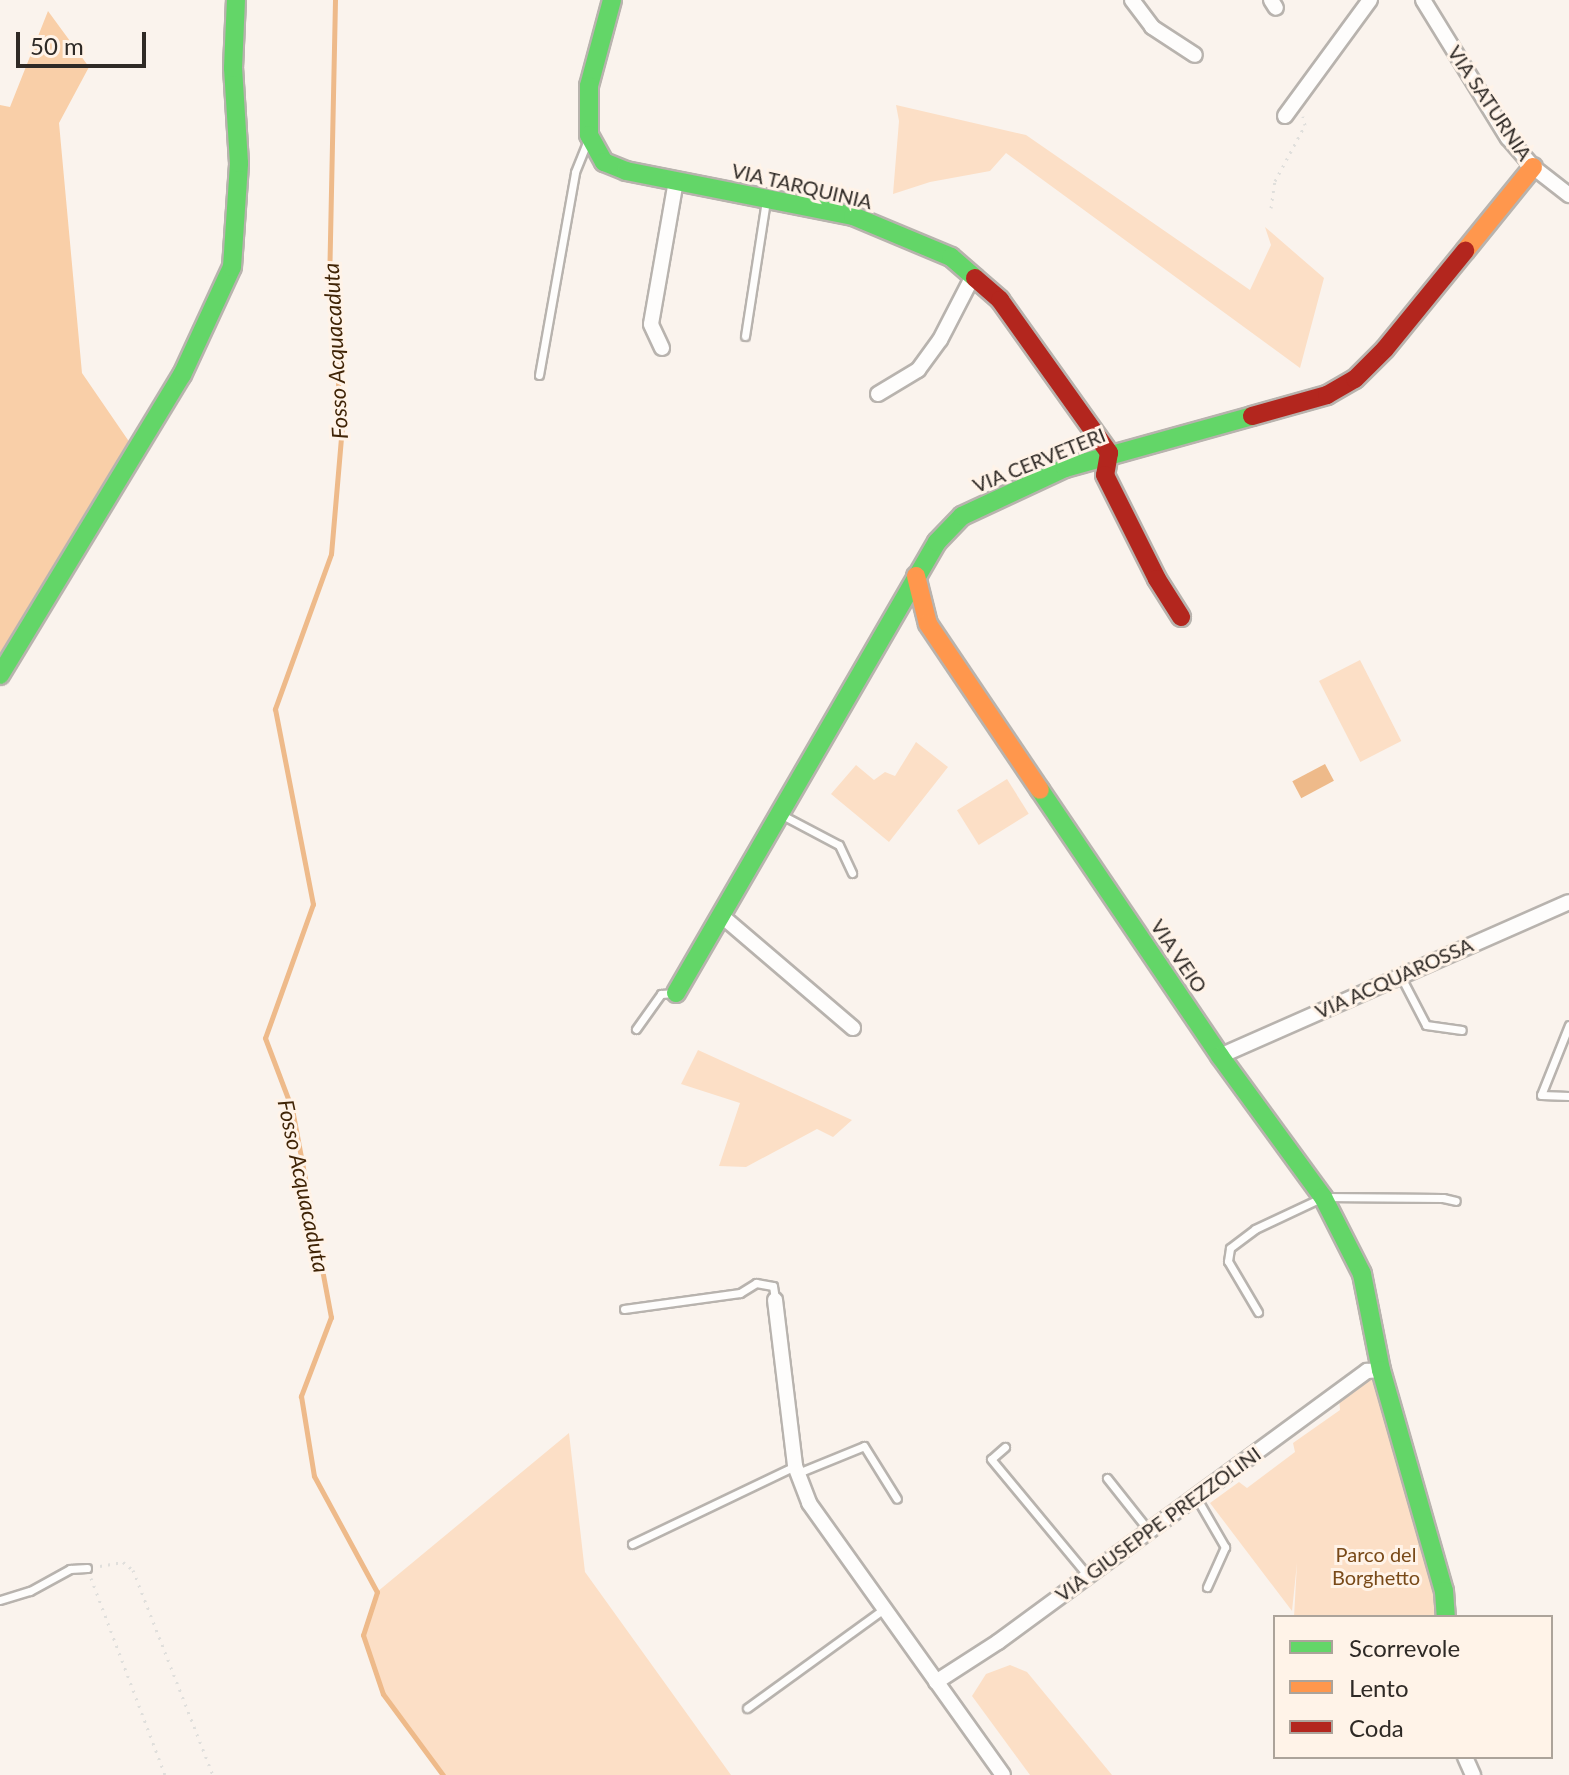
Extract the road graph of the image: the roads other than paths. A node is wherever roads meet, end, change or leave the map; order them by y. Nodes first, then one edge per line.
1 (236, 0) edge
2 (612, 0) edge
3 (1132, 0) edge
4 (1370, 0) edge
5 (1423, 0) edge
6 (1195, 55) dead end
7 (1285, 116) dead end
8 (589, 135) junction
9 (1533, 167) junction
10 (676, 181) junction
11 (1569, 195) edge
12 (766, 199) junction
13 (973, 276) junction
14 (745, 336) dead end
15 (662, 348) dead end
16 (539, 375) dead end
17 (878, 394) dead end
18 (1109, 453) junction
19 (916, 576) junction
20 (1181, 617) dead end
21 (0, 675) edge
22 (782, 815) junction
23 (852, 873) dead end
24 (1569, 902) edge
25 (723, 917) junction
26 (1400, 975) junction
27 (676, 993) joint
28 (1569, 1025) edge
29 (853, 1028) dead end
30 (636, 1029) dead end
31 (1462, 1030) dead end
32 (1220, 1056) junction
33 (1569, 1096) edge
34 (1323, 1197) junction
35 (1456, 1201) dead end
36 (775, 1300) joint
37 (624, 1309) dead end
38 (1258, 1312) dead end
39 (1381, 1370) junction
40 (1005, 1447) dead end
41 (796, 1470) junction
42 (1107, 1478) dead end
43 (1196, 1497) junction
44 (897, 1499) dead end
45 (1149, 1531) junction
46 (632, 1544) dead end
47 (87, 1568) road end
48 (1088, 1576) junction
49 (1207, 1587) dead end
50 (0, 1600) edge
51 (884, 1609) junction
52 (1446, 1615) edge
53 (936, 1682) junction
54 (747, 1708) dead end
55 (1003, 1775) edge

1 - 21 street
2 - 8 street
3 - 6 street
4 - 7 street
5 - 9 street, VIA SATURNIA
8 - 10 street, VIA TARQUINIA
8 - 16 lane
9 - 11 street, VIA SATURNIA
9 - 18 street, VIA CERVETERI
10 - 12 street, VIA TARQUINIA
10 - 15 street
12 - 13 street, VIA TARQUINIA
12 - 14 lane
13 - 17 street
13 - 18 street, VIA TARQUINIA
18 - 19 street, VIA CERVETERI
18 - 20 street
19 - 22 street, VIA CERVETERI
19 - 32 street, VIA VEIO
22 - 23 lane
22 - 25 street, VIA CERVETERI
24 - 26 street, VIA ACQUAROSSA
25 - 27 street, VIA CERVETERI
25 - 29 street
26 - 31 lane
26 - 32 street, VIA ACQUAROSSA
27 - 30 lane
28 - 33 lane
32 - 34 street, VIA VEIO
34 - 35 lane
34 - 38 lane
34 - 39 street, VIA VEIO
36 - 37 lane
36 - 41 street
39 - 43 street, VIA GIUSEPPE PREZZOLINI
39 - 52 street, VIA VEIO
40 - 48 lane
41 - 44 lane
41 - 46 lane
41 - 51 street
42 - 45 lane
43 - 45 street, VIA GIUSEPPE PREZZOLINI
43 - 49 lane
45 - 48 street, VIA GIUSEPPE PREZZOLINI
47 - 50 lane
48 - 53 street, VIA GIUSEPPE PREZZOLINI
51 - 53 street
51 - 54 lane
53 - 55 street

